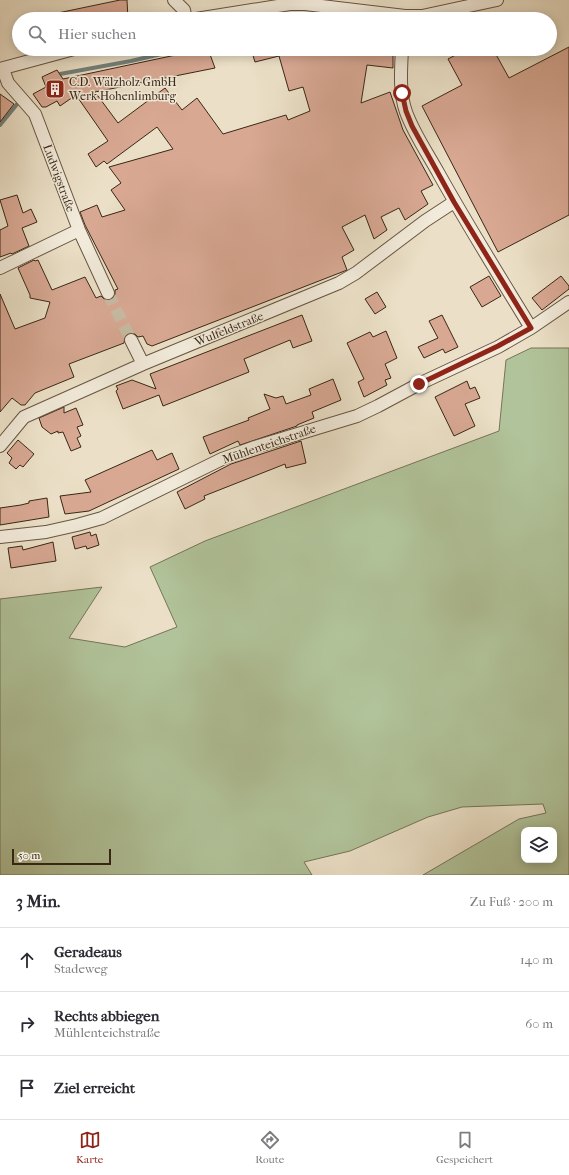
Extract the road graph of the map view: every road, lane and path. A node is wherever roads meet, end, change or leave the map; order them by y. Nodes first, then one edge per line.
1 (174, 0) edge
2 (497, 0) edge
3 (184, 12) edge
4 (240, 12) edge
5 (362, 12) edge
6 (441, 12) edge
7 (49, 56) edge
8 (402, 56) edge
9 (2, 69) edge
10 (454, 202) junction
11 (79, 230) junction
12 (0, 268) edge
13 (108, 293) tunnel mouth
14 (569, 302) edge
15 (531, 328) junction
16 (131, 340) tunnel mouth
17 (143, 364) junction
18 (0, 446) edge
19 (0, 537) edge

1 - 3 street
2 - 6 street
4 - 5 street
7 - 9 street
8 - 10 street
9 - 11 street, Ludwigstraße
10 - 15 street
10 - 17 street, Wulfeldstraße
11 - 12 street
11 - 13 street, Ludwigstraße
14 - 15 street, Mühlenteichstraße
15 - 19 street, Mühlenteichstraße
16 - 17 street
17 - 18 street, Wulfeldstraße

